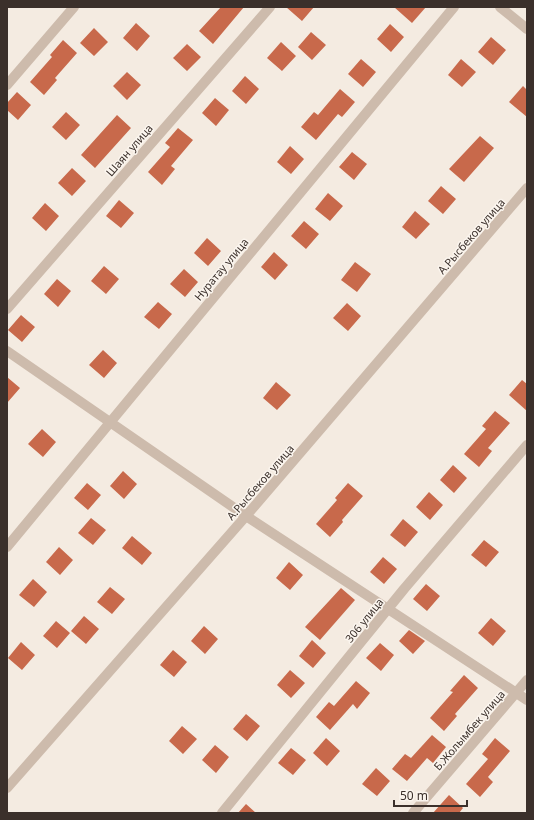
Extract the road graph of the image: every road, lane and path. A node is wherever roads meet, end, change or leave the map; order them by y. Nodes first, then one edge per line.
1 (74, 7) edge
2 (270, 7) edge
3 (454, 7) edge
4 (500, 7) edge
5 (527, 29) edge
6 (7, 85) edge
7 (527, 188) edge
8 (7, 309) edge
9 (7, 351) edge
10 (110, 421) junction
11 (527, 444) edge
12 (246, 516) junction
13 (7, 547) edge
14 (388, 609) junction
15 (527, 680) edge
16 (516, 693) junction
17 (527, 700) edge
18 (7, 788) edge
19 (222, 813) edge
20 (413, 813) edge

1 - 6 street
2 - 8 street, Шаян улица
3 - 10 street, Нуратау улица
4 - 5 street
7 - 12 street, А.Рысбеков улица
9 - 10 street
10 - 12 street
10 - 13 street, Нуратау улица
11 - 14 street, 306 улица
12 - 14 street
12 - 18 street, А.Рысбеков улица
14 - 16 street
14 - 19 street, 306 улица
15 - 16 street, Б.Жолымбек улица
16 - 17 street
16 - 20 street, Б.Жолымбек улица

